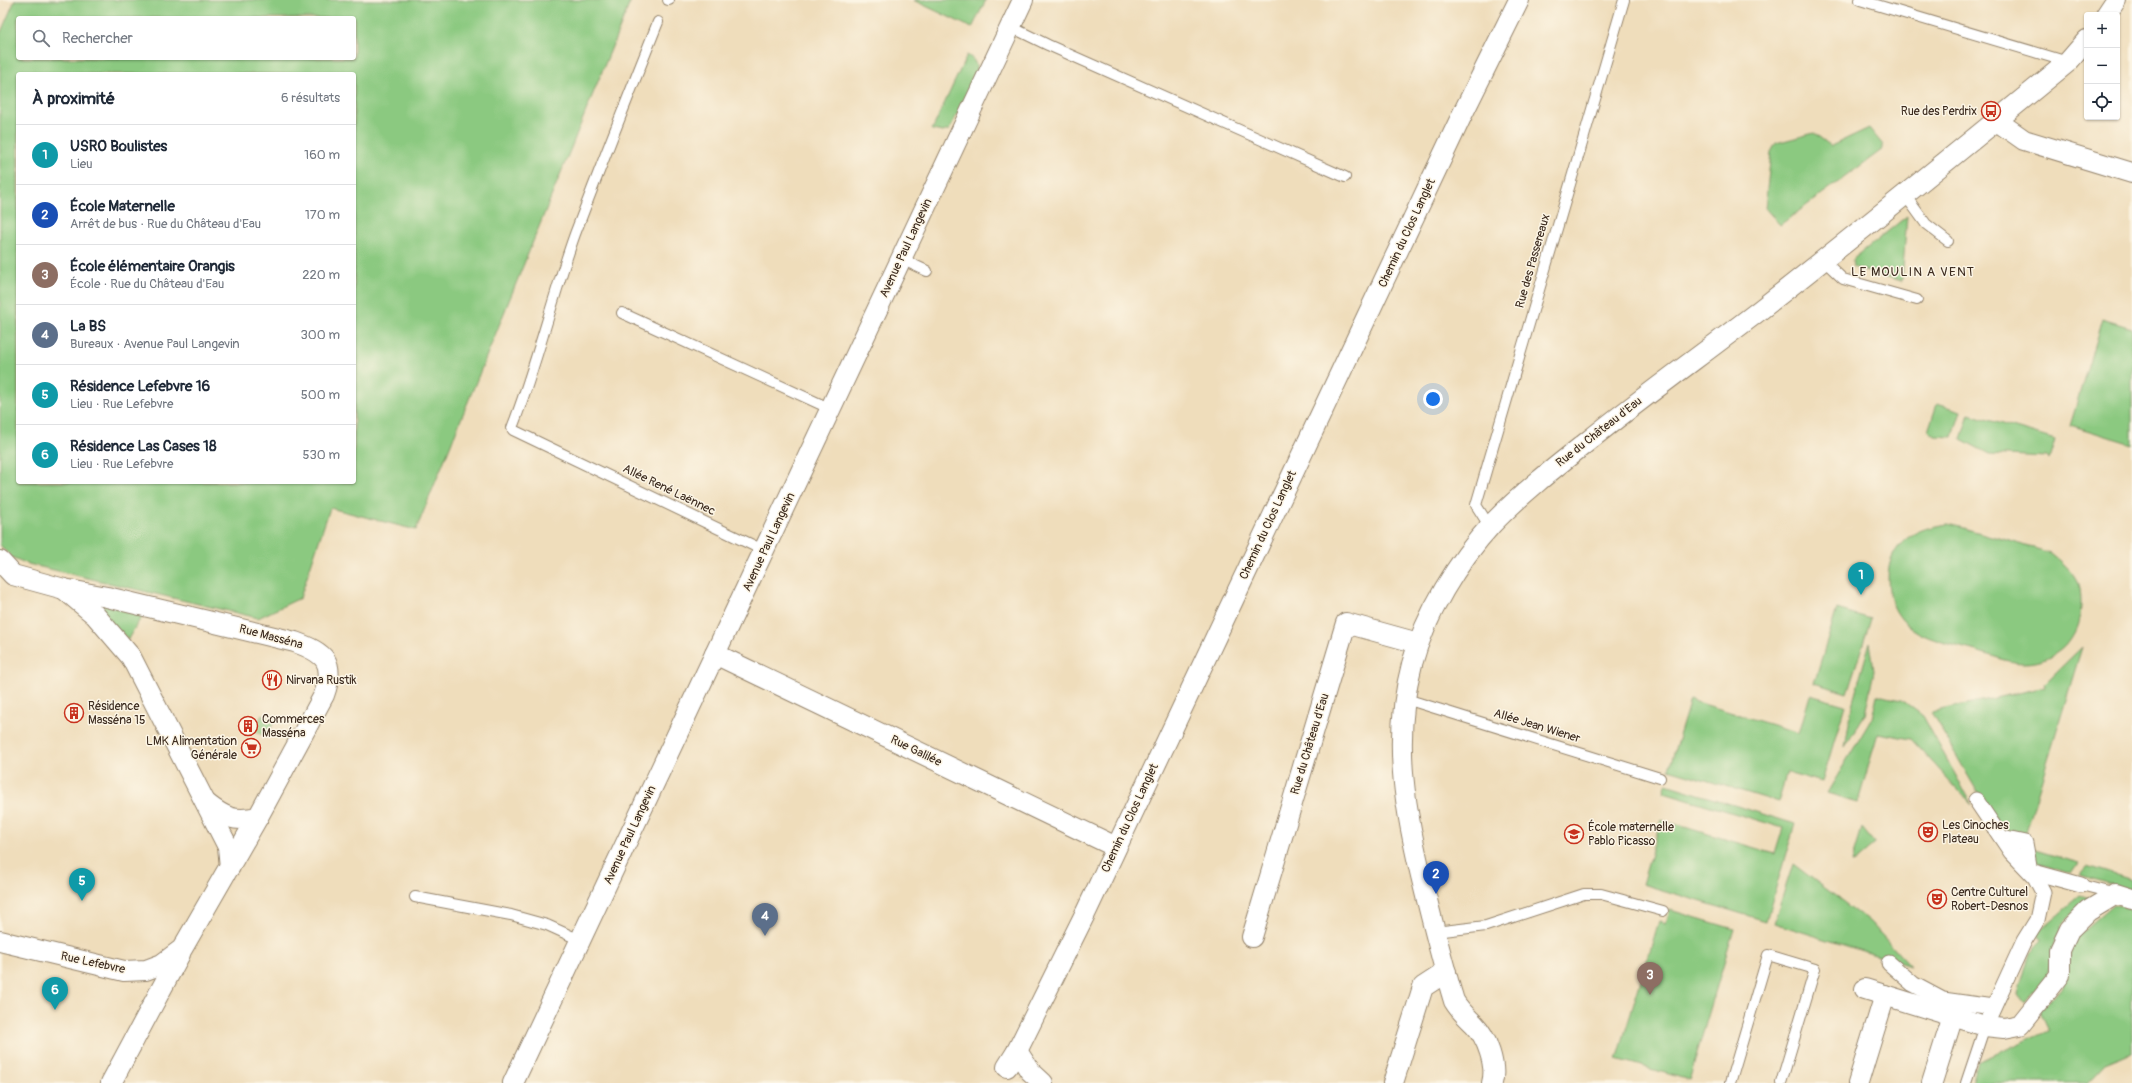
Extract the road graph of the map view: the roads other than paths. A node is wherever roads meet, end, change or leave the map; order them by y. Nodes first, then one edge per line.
1 (1023, 0) edge
2 (1519, 0) edge
3 (1624, 0) edge
4 (1860, 0) edge
5 (2116, 0) edge
6 (2108, 12) edge
7 (658, 22) dead end
8 (1011, 27) junction
9 (2084, 43) edge
10 (2068, 62) junction
11 (1997, 120) junction
12 (2132, 173) edge
13 (1345, 177) dead end
14 (1905, 195) junction
15 (1948, 241) dead end
16 (901, 259) junction
17 (1822, 260) junction
18 (927, 271) dead end
19 (1917, 300) dead end
20 (622, 313) dead end
21 (831, 409) junction
22 (1490, 527) junction
23 (765, 551) junction
24 (0, 561) edge
25 (64, 589) junction
26 (1418, 643) junction
27 (715, 654) junction
28 (1406, 699) junction
29 (1660, 778) dead end
30 (1976, 800) dead end
31 (206, 803) junction
32 (258, 817) junction
33 (1116, 847) junction
34 (230, 868) junction
35 (2030, 871) junction
36 (2081, 885) joint
37 (2124, 896) edge
38 (415, 897) dead end
39 (1662, 911) dead end
40 (1435, 932) junction
41 (1252, 937) dead end
42 (580, 940) junction
43 (0, 941) edge
44 (182, 949) junction
45 (1889, 963) dead end
46 (1446, 972) junction
47 (1865, 989) dead end
48 (1886, 995) junction
49 (1992, 1007) junction
50 (1953, 1016) junction
51 (1985, 1026) junction
52 (112, 1083) edge
53 (513, 1083) edge
54 (1043, 1083) edge
55 (1393, 1083) edge
56 (1492, 1083) edge
57 (1730, 1083) edge
58 (1781, 1083) edge
59 (1858, 1083) edge
60 (1932, 1083) edge
61 (1966, 1083) edge

1 - 8 street, Avenue Paul Langevin
2 - 33 street, Chemin du Clos Langlet
3 - 22 lane, Rue des Passereaux
4 - 10 lane
5 - 6 street
7 - 23 lane, Allée René Laënnec
8 - 13 lane
8 - 16 street, Avenue Paul Langevin
9 - 10 street, Rue du Château d'Eau
10 - 11 street, Rue du Château d'Eau
11 - 12 street
11 - 14 street, Rue du Château d'Eau
14 - 15 lane
14 - 17 street, Rue du Château d'Eau
16 - 18 lane
16 - 21 street, Avenue Paul Langevin
17 - 19 lane
17 - 22 street, Rue du Château d'Eau
20 - 21 lane
21 - 23 street, Avenue Paul Langevin
22 - 26 street, Rue du Château d'Eau
23 - 27 street, Avenue Paul Langevin
24 - 25 street, Rue Masséna
25 - 31 street, Rue Masséna
25 - 32 street, Rue Masséna
26 - 28 street, Rue du Château d'Eau
26 - 41 street, Rue du Château d'Eau
27 - 33 street, Rue Galilée
27 - 42 street, Avenue Paul Langevin
28 - 29 lane, Allée Jean Wiener
28 - 40 street, Rue du Château d'Eau
30 - 35 street
31 - 32 street, Rue Masséna
31 - 34 street, Rue Masséna
32 - 34 street, Rue Masséna
33 - 54 street, Chemin du Clos Langlet
34 - 44 street, Rue Lefebvre
35 - 36 street
35 - 49 street
36 - 37 lane
37 - 51 street
38 - 42 lane
39 - 40 lane
40 - 46 street, Rue du Château d'Eau
42 - 53 street, Avenue Paul Langevin
43 - 44 street, Rue Lefebvre
44 - 52 street
45 - 49 street
46 - 55 street
46 - 56 street, Rue du Château d'Eau
47 - 48 street
48 - 50 street
48 - 59 street
49 - 51 street
50 - 51 street
50 - 60 street
51 - 61 lane
57 - 58 lane

